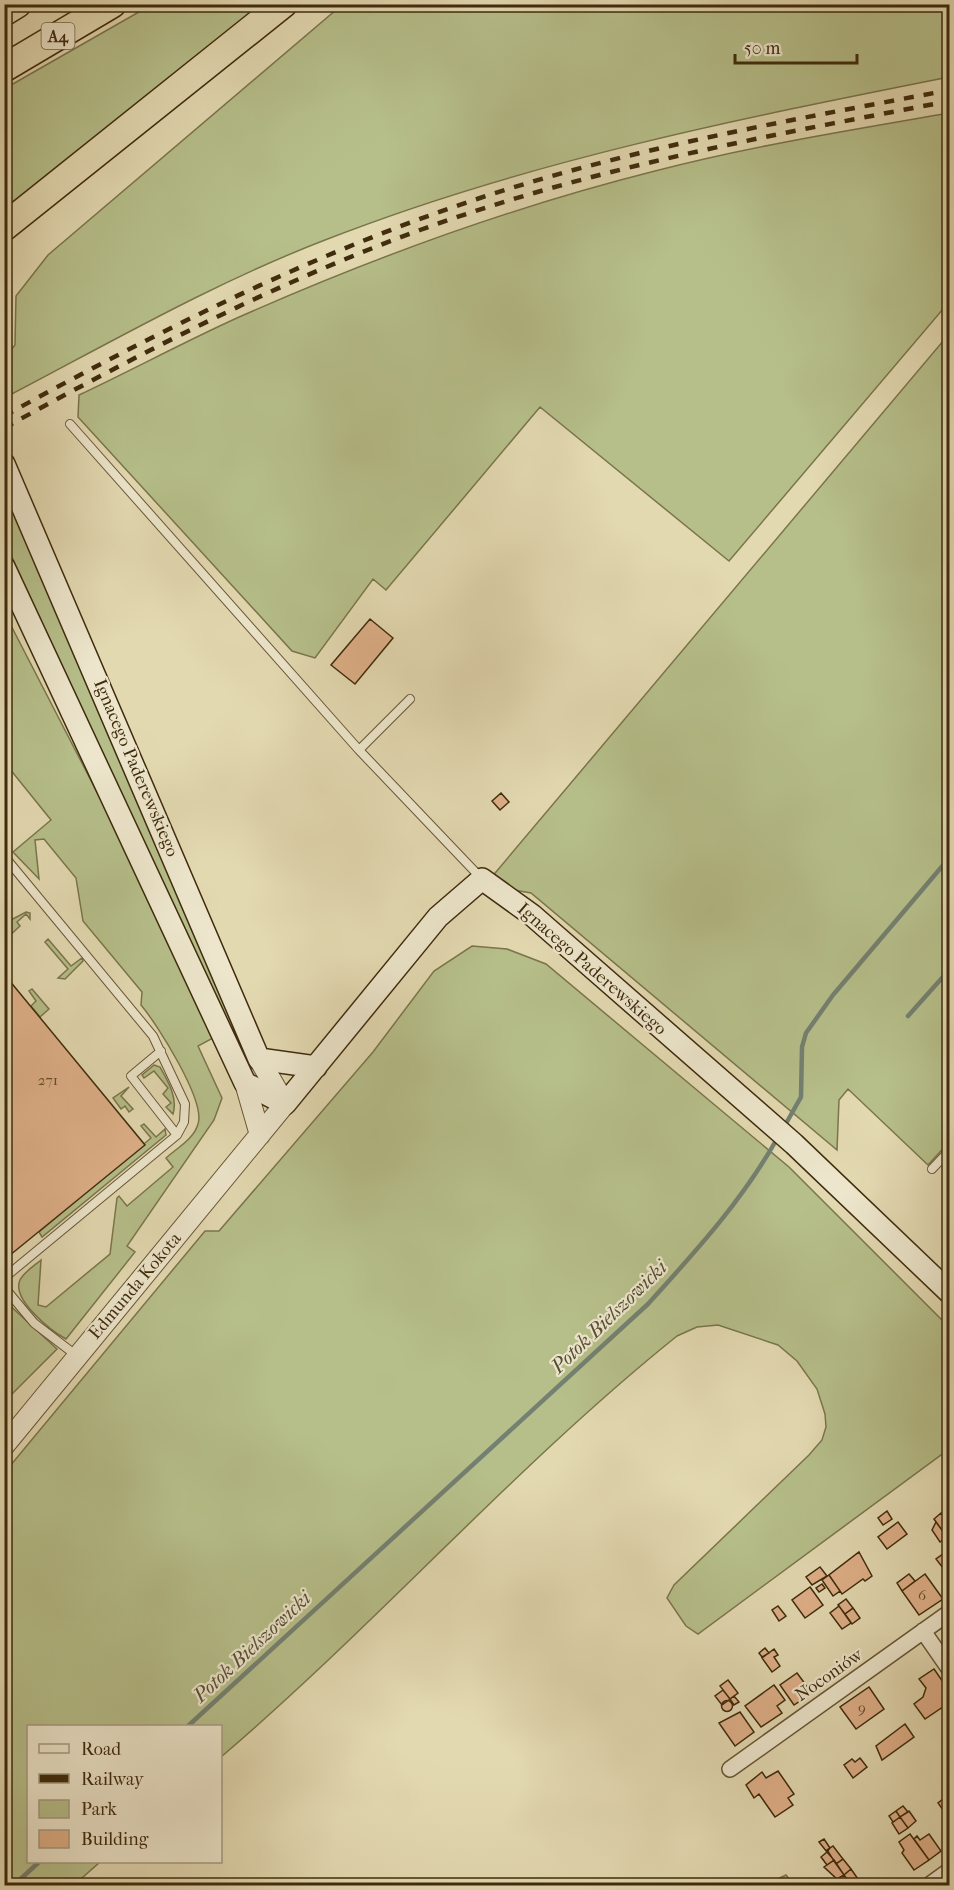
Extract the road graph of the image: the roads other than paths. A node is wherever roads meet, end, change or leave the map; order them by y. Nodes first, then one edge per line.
1 (16, 4) edge
2 (112, 4) edge
3 (282, 4) edge
4 (4, 12) edge
5 (4, 68) edge
6 (4, 227) edge
7 (70, 424) dead end
8 (7, 471) edge
9 (4, 567) edge
10 (410, 699) dead end
11 (359, 750) junction
12 (4, 856) edge
13 (482, 879) junction
14 (161, 1051) junction
15 (259, 1059) junction
16 (316, 1067) junction
17 (245, 1083) junction
18 (285, 1104) junction
19 (177, 1135) junction
20 (260, 1135) junction
21 (950, 1150) edge
22 (932, 1169) dead end
23 (4, 1278) edge
24 (4, 1287) edge
25 (950, 1293) edge
26 (76, 1356) junction
27 (7, 1442) edge
28 (950, 1612) edge
29 (923, 1631) junction
30 (950, 1670) edge
31 (730, 1769) dead end
32 (950, 1870) edge
33 (928, 1886) edge

1 - 4 highway
2 - 5 highway, A4
3 - 6 highway
7 - 11 lane
8 - 15 main road, Ignacego Paderewskiego
9 - 17 main road, Ignacego Paderewskiego
10 - 11 lane
11 - 13 lane
12 - 14 lane
13 - 16 main road
13 - 25 main road, Ignacego Paderewskiego
14 - 19 lane
14 - 19 lane
15 - 16 main road
15 - 18 street
16 - 18 main road
17 - 18 main road
17 - 20 street
18 - 20 street
19 - 23 lane
20 - 26 street, Edmunda Kokota
21 - 22 lane
24 - 26 lane
26 - 27 street, Edmunda Kokota
28 - 29 street, Noconiów
29 - 30 street
29 - 31 street, Noconiów
32 - 33 street

